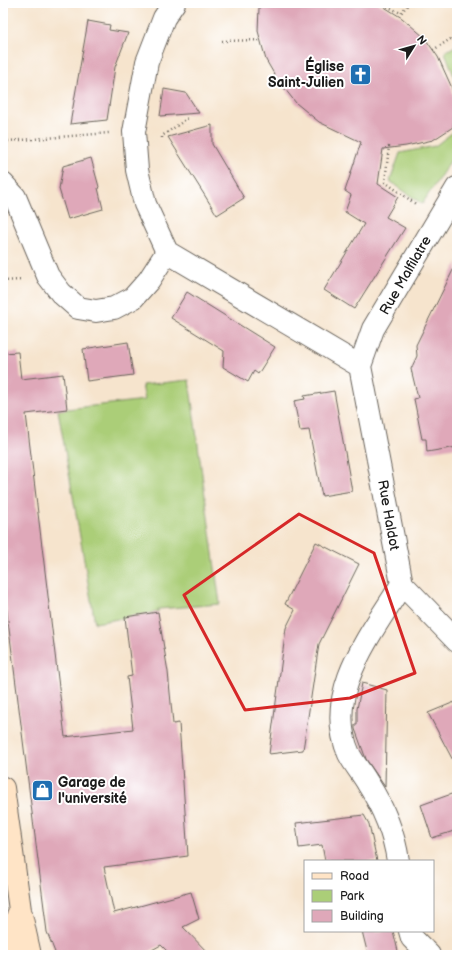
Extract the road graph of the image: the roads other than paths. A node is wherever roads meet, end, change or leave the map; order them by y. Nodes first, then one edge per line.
1 (174, 3) edge
2 (3, 184) edge
3 (457, 188) edge
4 (167, 252) junction
5 (360, 366) junction
6 (402, 584) junction
7 (457, 641) edge
8 (3, 788) edge
9 (398, 860) edge
10 (20, 910) junction
11 (410, 932) edge
12 (10, 955) edge
13 (30, 955) edge
14 (430, 955) edge

1 - 4 street
2 - 4 street
3 - 5 street, Rue Malfilatre
4 - 5 street
5 - 6 street, Rue Haldot
6 - 7 street
6 - 9 street
8 - 10 main road
10 - 12 main road
10 - 13 main road
11 - 14 street

